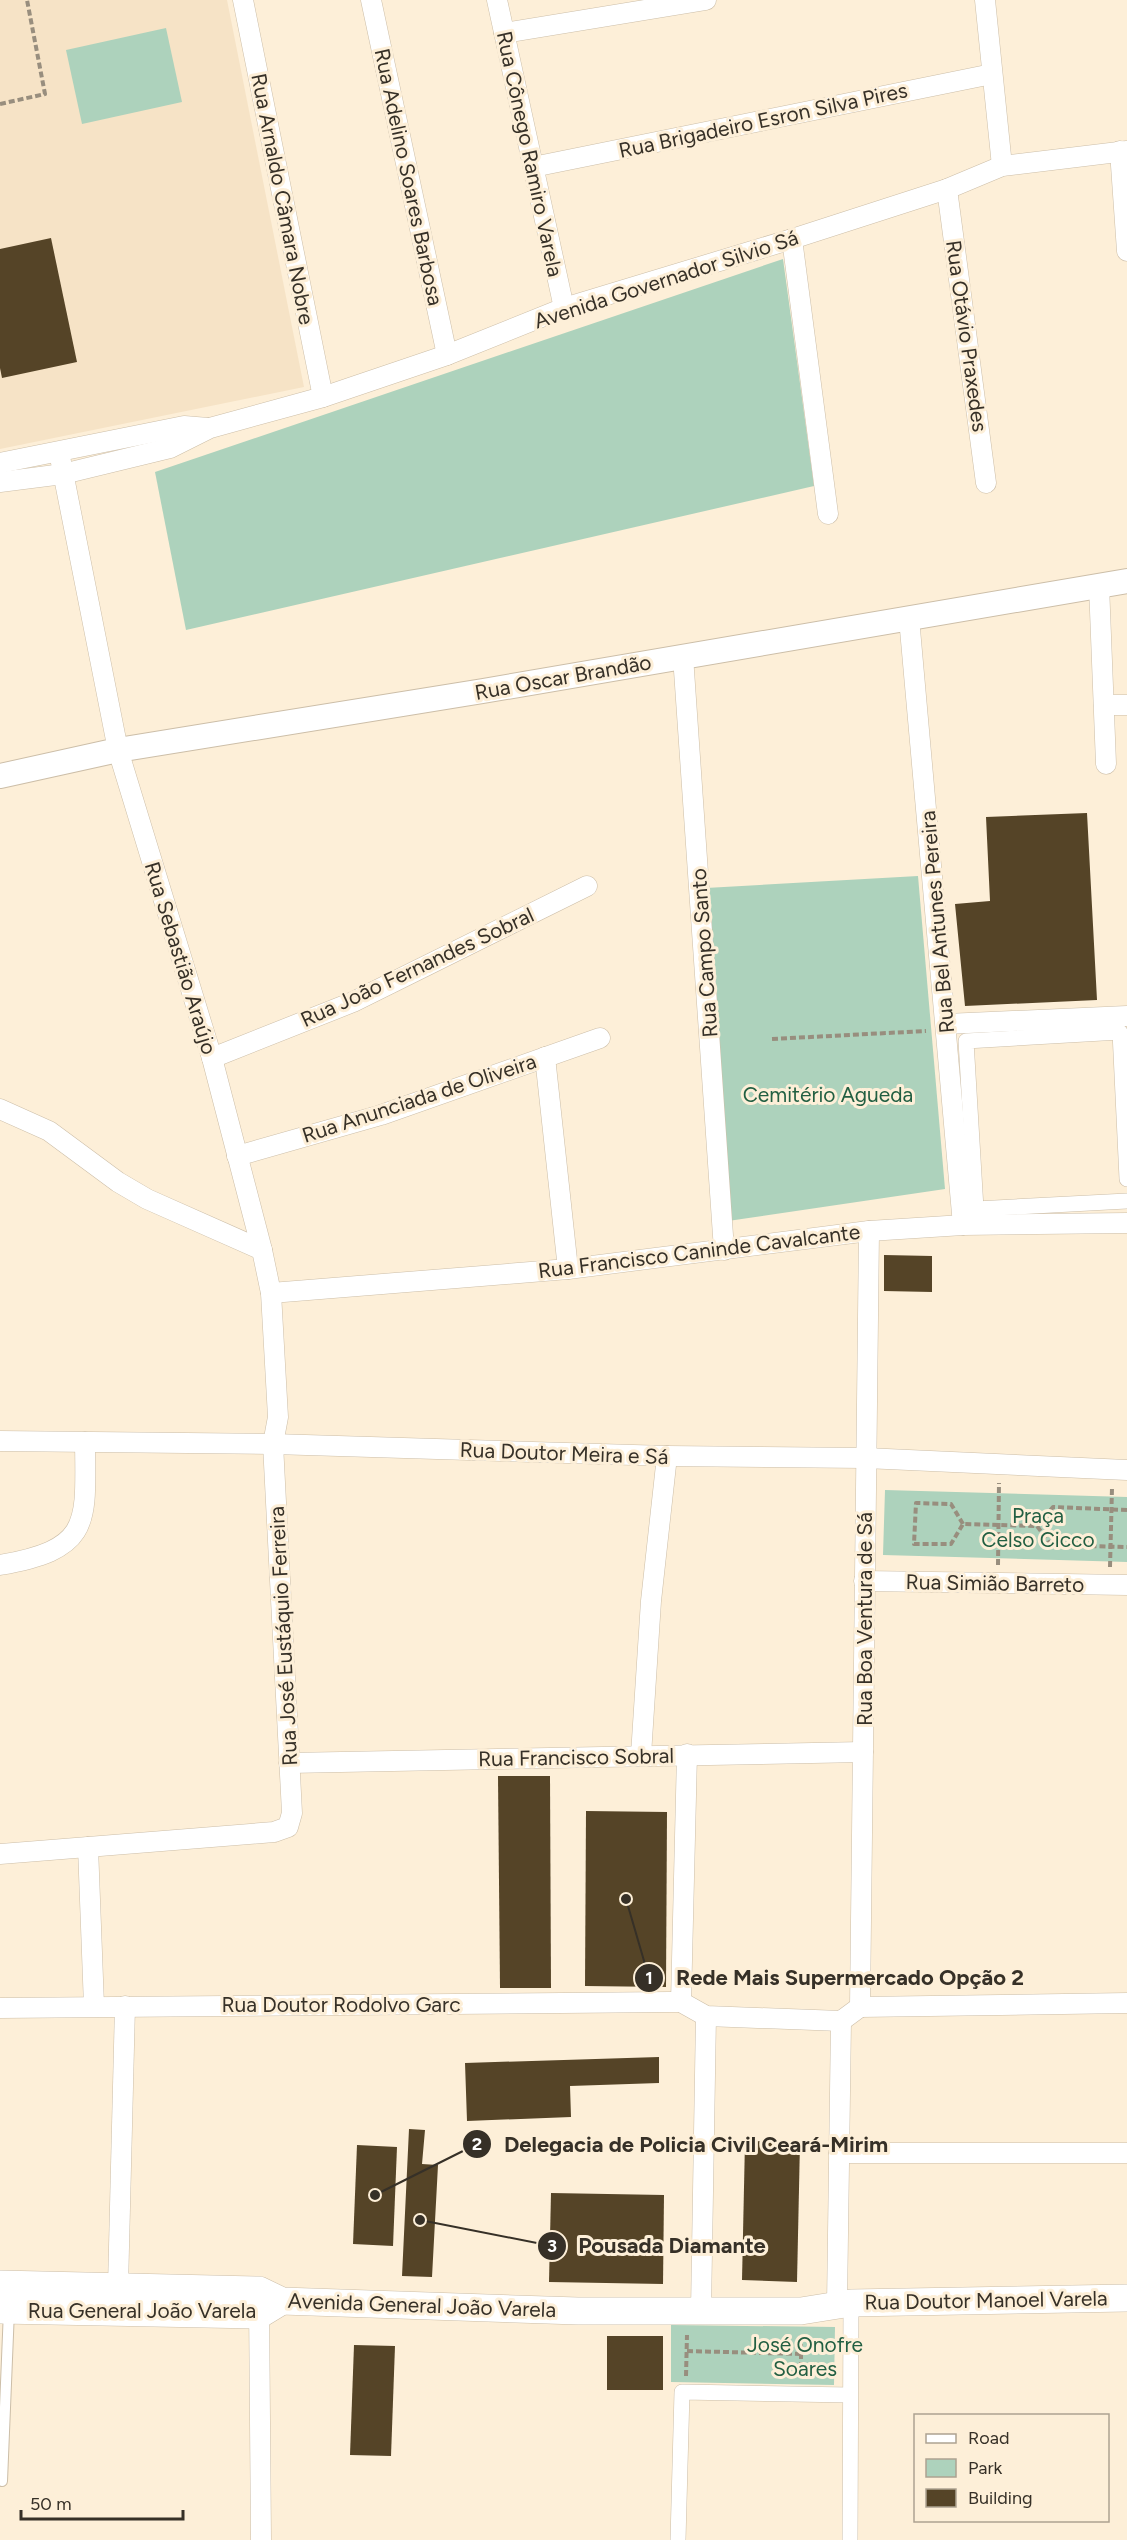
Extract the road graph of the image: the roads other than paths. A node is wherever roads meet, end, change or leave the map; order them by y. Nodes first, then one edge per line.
1 (243, 0) edge
2 (371, 0) edge
3 (497, 0) edge
4 (706, 0) edge
5 (985, 0) edge
6 (504, 33) junction
7 (993, 74) junction
8 (1124, 151) edge
9 (1002, 166) junction
10 (533, 167) junction
11 (947, 189) junction
12 (792, 239) junction
13 (1127, 251) edge
14 (564, 308) junction
15 (447, 355) junction
16 (323, 397) junction
17 (210, 428) junction
18 (59, 452) junction
19 (0, 463) edge
20 (63, 474) junction
21 (0, 482) edge
22 (986, 483) dead end
23 (828, 514) dead end
24 (1127, 581) edge
25 (1099, 585) junction
26 (909, 618) junction
27 (683, 656) junction
28 (1104, 705) junction
29 (1127, 705) edge
30 (118, 750) junction
31 (1106, 764) dead end
32 (0, 776) edge
33 (587, 886) dead end
34 (1127, 1016) edge
35 (946, 1024) junction
36 (600, 1038) dead end
37 (545, 1057) junction
38 (212, 1058) junction
39 (0, 1109) edge
40 (237, 1156) junction
41 (1127, 1179) edge
42 (1127, 1201) edge
43 (1127, 1223) edge
44 (963, 1225) junction
45 (869, 1231) junction
46 (262, 1250) junction
47 (724, 1250) junction
48 (568, 1269) junction
49 (271, 1293) junction
50 (0, 1441) edge
51 (85, 1442) junction
52 (273, 1444) junction
53 (667, 1456) junction
54 (865, 1458) junction
55 (1120, 1469) edge
56 (0, 1565) edge
57 (864, 1581) junction
58 (1118, 1585) edge
59 (863, 1752) junction
60 (687, 1754) junction
61 (642, 1755) junction
62 (290, 1763) junction
63 (88, 1847) junction
64 (0, 1854) edge
65 (681, 2002) junction
66 (1127, 2003) edge
67 (94, 2006) junction
68 (125, 2006) junction
69 (860, 2007) junction
70 (0, 2008) edge
71 (706, 2016) junction
72 (841, 2021) junction
73 (839, 2152) junction
74 (1127, 2152) edge
75 (0, 2284) edge
76 (118, 2287) junction
77 (1127, 2298) edge
78 (267, 2302) junction
79 (844, 2304) junction
80 (4, 2310) edge
81 (694, 2320) junction
82 (850, 2395) junction
83 (2, 2481) dead end
84 (261, 2540) edge
85 (678, 2540) edge
86 (850, 2540) edge

1 - 16 street, Rua Arnaldo Câmara Nobre
2 - 15 street, Rua Adelino Soares Barbosa
3 - 6 street, Rua Cônego Ramiro Varela
4 - 6 street
5 - 7 street
6 - 10 street, Rua Cônego Ramiro Varela
7 - 9 street
7 - 10 street, Rua Brigadeiro Esron Silva Pires
8 - 9 street, Avenida Governador Silvio Sá
8 - 13 street
9 - 11 street, Avenida Governador Silvio Sá
10 - 14 street, Rua Cônego Ramiro Varela
11 - 12 street, Avenida Governador Silvio Sá
11 - 22 street, Rua Otávio Praxedes
12 - 14 street, Avenida Governador Silvio Sá
12 - 23 street
14 - 15 street, Avenida Governador Silvio Sá
15 - 16 street, Avenida Governador Silvio Sá
16 - 17 street, Avenida Governador Silvio Sá
17 - 18 street, Avenida Governador Silvio Sá
17 - 20 street, Avenida Governador Silvio Sá
18 - 19 street, Avenida Governador Silvio Sá
18 - 20 street, Rua Sebastião Araújo
20 - 21 street, Avenida Governador Silvio Sá
20 - 30 street, Rua Sebastião Araújo
24 - 25 street, Rua Oscar Brandão
25 - 26 street, Rua Oscar Brandão
25 - 28 street
26 - 27 street, Rua Oscar Brandão
26 - 35 street, Rua Bel Antunes Pereira
27 - 30 street, Rua Oscar Brandão
27 - 47 street, Rua Campo Santo
28 - 29 street
28 - 31 street
30 - 32 street, Rua Oscar Brandão
30 - 38 street, Rua Sebastião Araújo
33 - 38 street, Rua João Fernandes Sobral
34 - 35 street
35 - 44 street, Rua Bel Antunes Pereira
36 - 37 street, Rua Anunciada de Oliveira
37 - 40 street, Rua Anunciada de Oliveira
37 - 48 street
38 - 40 street, Rua Sebastião Araújo
39 - 46 street
40 - 46 street, Rua Sebastião Araújo
41 - 42 street
43 - 44 street, Rua Francisco Caninde Cavalcante
44 - 45 street, Rua Francisco Caninde Cavalcante
45 - 47 street, Rua Francisco Caninde Cavalcante
45 - 54 street, Rua Boa Ventura de Sá
46 - 49 street, Rua Sebastião Araújo
47 - 48 street, Rua Francisco Caninde Cavalcante
48 - 49 street, Rua Francisco Caninde Cavalcante
49 - 52 street, Rua Sebastião Araújo
50 - 51 street, Rua Doutor Meira e Sá
51 - 52 street, Rua Doutor Meira e Sá
51 - 56 street
52 - 53 street, Rua Doutor Meira e Sá
52 - 62 street, Rua José Eustáquio Ferreira
53 - 54 street, Rua Doutor Meira e Sá
53 - 61 street
54 - 55 street, Rua Doutor Meira e Sá
54 - 57 street, Rua Boa Ventura de Sá
57 - 58 street, Rua Simião Barreto
57 - 59 street, Rua Boa Ventura de Sá
59 - 60 street, Rua Francisco Sobral
59 - 69 street, Rua Boa Ventura de Sá
60 - 61 street, Rua Francisco Sobral
60 - 65 street
61 - 62 street, Rua Francisco Sobral
62 - 63 street, Rua José Eustáquio Ferreira
63 - 64 street
63 - 67 street
65 - 68 street, Rua Doutor Rodolvo Garc
65 - 71 street
66 - 69 street
67 - 68 street, Rua Doutor Rodolvo Garc
67 - 70 street, Rua Doutor Rodolvo Garc
68 - 76 street
69 - 72 street
71 - 72 street
71 - 81 street
72 - 73 street
73 - 74 street
73 - 79 street
75 - 76 main road, Avenida General João Varela
76 - 78 main road, Avenida General João Varela
77 - 79 main road, Rua Doutor Manoel Varela
78 - 80 main road, Rua General João Varela
78 - 81 main road, Avenida General João Varela
78 - 84 street
79 - 81 main road, Avenida General João Varela
79 - 82 street
80 - 83 lane
82 - 85 street
82 - 86 street

